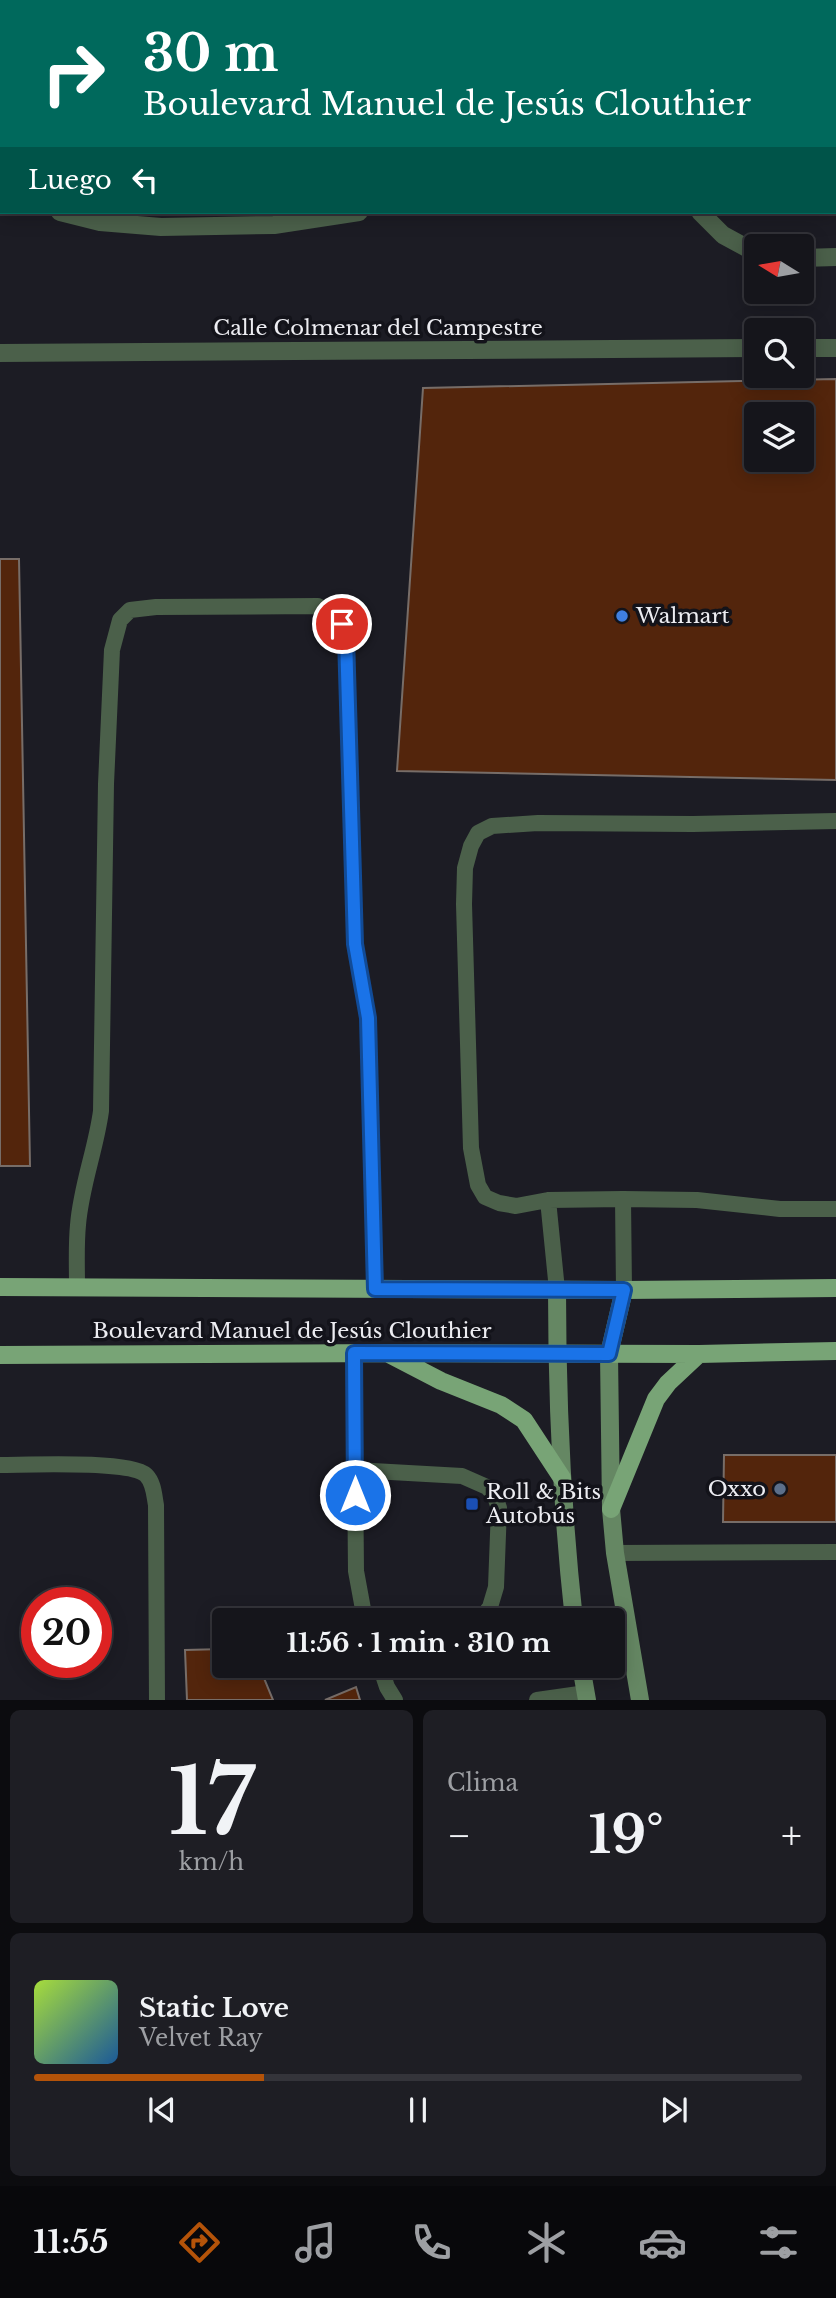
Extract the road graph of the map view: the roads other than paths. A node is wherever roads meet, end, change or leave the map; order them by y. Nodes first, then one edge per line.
1 (69, 214) edge
2 (346, 214) edge
3 (702, 214) edge
4 (744, 246) edge
5 (836, 257) edge
6 (814, 258) edge
7 (744, 348) edge
8 (814, 348) edge
9 (836, 348) edge
10 (0, 353) edge
11 (836, 821) edge
12 (623, 1199) junction
13 (548, 1200) junction
14 (836, 1209) edge
15 (77, 1286) junction
16 (0, 1287) edge
17 (836, 1288) edge
18 (375, 1289) junction
19 (557, 1290) junction
20 (624, 1290) junction
21 (836, 1351) edge
22 (354, 1353) junction
23 (386, 1353) junction
24 (557, 1354) junction
25 (609, 1354) junction
26 (699, 1354) junction
27 (0, 1355) edge
28 (0, 1465) edge
29 (355, 1470) junction
30 (562, 1478) junction
31 (611, 1509) junction
32 (836, 1552) edge
33 (615, 1553) junction
34 (363, 1608) edge
35 (489, 1608) edge
36 (573, 1608) edge
37 (384, 1678) edge
38 (583, 1678) edge
39 (586, 1696) edge
40 (157, 1699) edge
41 (395, 1699) edge
42 (537, 1699) edge
43 (640, 1699) edge

1 - 2 street
3 - 4 street
5 - 6 street
7 - 10 street, Calle Colmenar del Campestre
8 - 9 street
11 - 13 lane
12 - 13 lane
12 - 14 lane
12 - 20 lane
13 - 19 lane
15 - 16 main road, Boulevard Manuel de Jesús Clouthier
15 - 18 main road, Boulevard Manuel de Jesús Clouthier
15 - 18 lane
17 - 20 main road, Boulevard Manuel de Jesús Clouthier
18 - 19 main road, Boulevard Manuel de Jesús Clouthier
19 - 20 main road, Boulevard Manuel de Jesús Clouthier
19 - 24 main road
20 - 25 main road
21 - 26 main road, Boulevard Manuel de Jesús Clouthier
22 - 23 main road, Boulevard Manuel de Jesús Clouthier
22 - 27 main road, Boulevard Manuel de Jesús Clouthier
22 - 29 lane
23 - 24 main road, Boulevard Manuel de Jesús Clouthier
23 - 30 main road
24 - 25 main road, Boulevard Manuel de Jesús Clouthier
24 - 30 main road
25 - 26 main road, Boulevard Manuel de Jesús Clouthier
25 - 31 main road
26 - 31 main road
28 - 40 lane
29 - 34 lane
29 - 35 lane
30 - 36 main road
31 - 33 main road
32 - 33 lane
33 - 43 main road
37 - 41 lane
38 - 39 main road
39 - 42 lane

